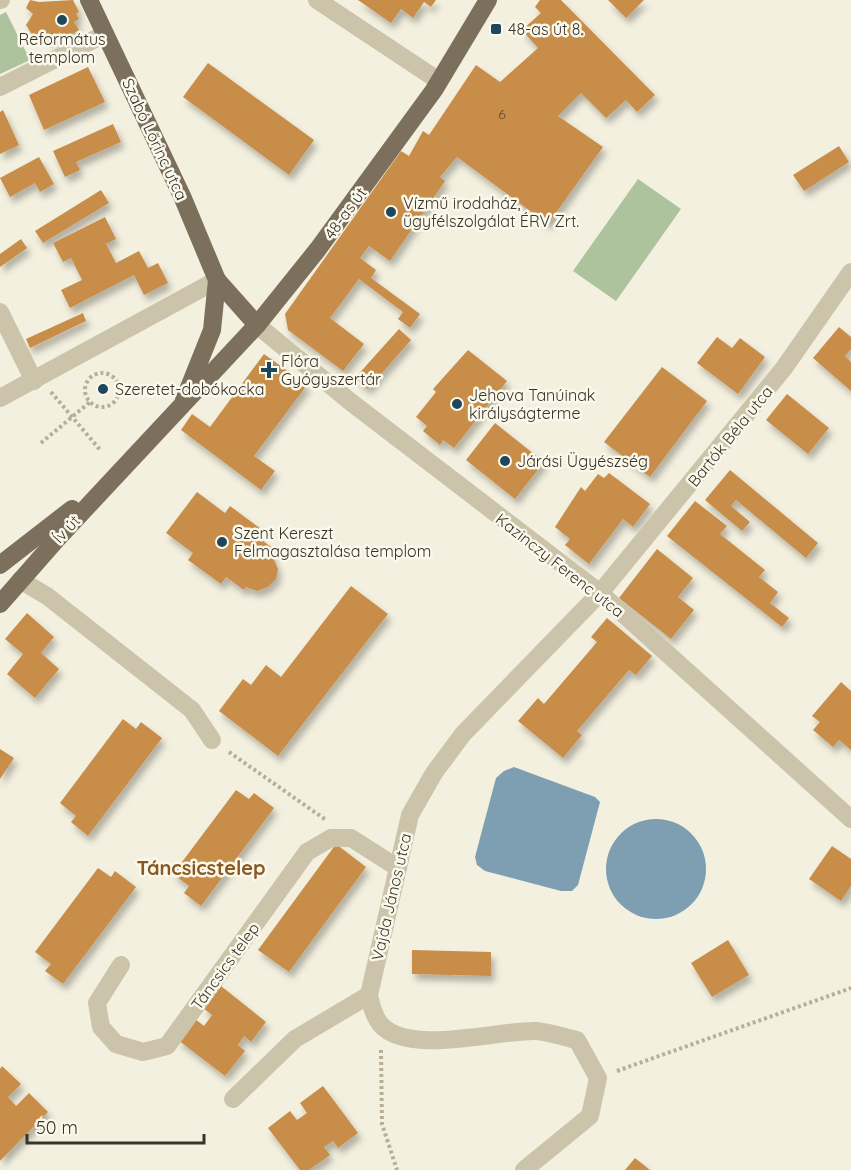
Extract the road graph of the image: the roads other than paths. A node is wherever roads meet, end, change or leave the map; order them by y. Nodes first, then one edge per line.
1 (89, 0) edge
2 (488, 0) edge
3 (330, 3) edge
4 (105, 34) junction
5 (439, 81) junction
6 (0, 87) edge
7 (851, 272) edge
8 (217, 280) junction
9 (0, 312) edge
10 (257, 325) junction
11 (36, 379) junction
12 (0, 398) edge
13 (180, 410) junction
14 (135, 455) junction
15 (20, 548) junction
16 (0, 552) edge
17 (0, 565) edge
18 (20, 580) junction
19 (600, 593) junction
20 (2, 597) edge
21 (212, 740) road end
22 (851, 819) edge
23 (398, 868) junction
24 (121, 965) dead end
25 (369, 995) junction
26 (232, 1099) dead end
27 (524, 1170) edge

1 - 4 main road, Szabó Lőrinc utca
2 - 5 main road, 48-as út
3 - 5 street
4 - 6 street
4 - 8 main road, Szabó Lőrinc utca
5 - 10 main road, 48-as út
7 - 19 street, Bartók Béla utca
8 - 10 main road, Szabó Lőrinc utca
8 - 11 street
8 - 13 main road, Szabó Lőrinc utca
9 - 11 street
10 - 13 main road, 48-as út
10 - 19 street, Kazinczy Ferenc utca
11 - 12 street
13 - 14 main road, Ív út
14 - 15 main road, Ív út
14 - 18 main road, Ív út
15 - 16 street
15 - 17 main road, Ív út
18 - 20 main road, Ív út
18 - 21 street
19 - 22 street, Kazinczy Ferenc utca
19 - 23 street, Vajda János utca
23 - 24 street, Táncsics telep
23 - 25 street, Vajda János utca
25 - 26 street
25 - 27 street

